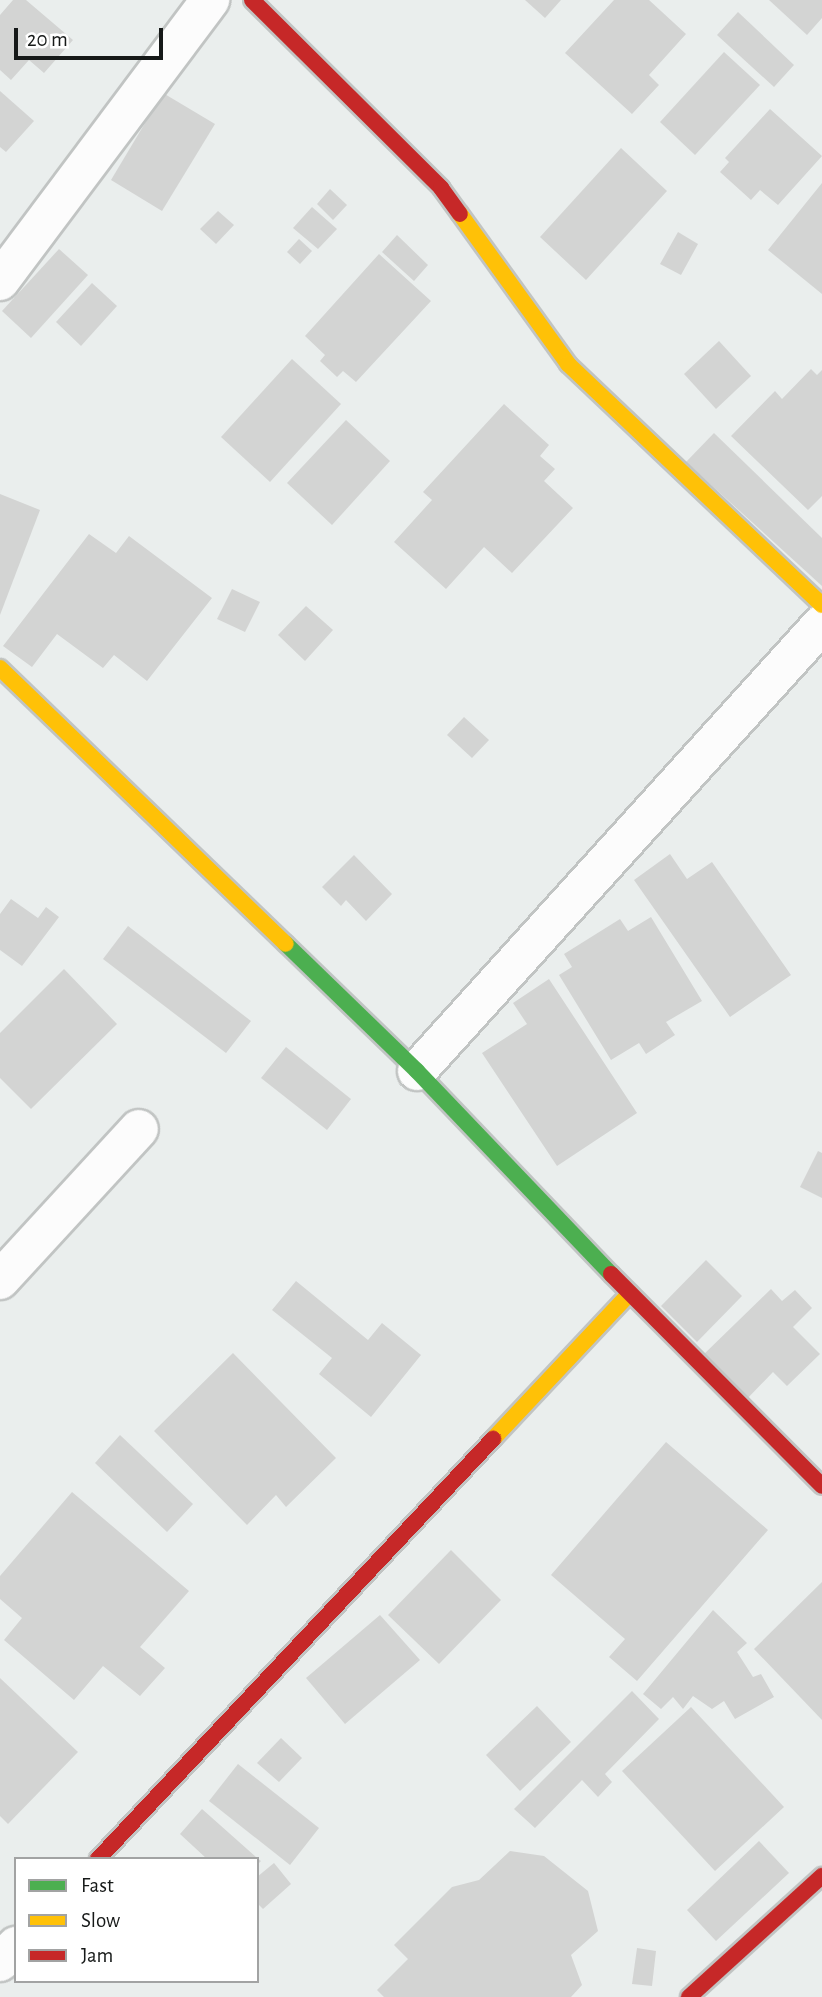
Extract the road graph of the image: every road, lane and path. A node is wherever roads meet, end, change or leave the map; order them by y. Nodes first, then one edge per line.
1 (210, 0) edge
2 (252, 0) edge
3 (0, 281) edge
4 (822, 605) edge
5 (822, 624) edge
6 (0, 667) edge
7 (417, 1071) junction
8 (139, 1129) dead end
9 (0, 1280) edge
10 (630, 1293) junction
11 (822, 1486) edge
12 (99, 1857) edge
13 (822, 1876) edge
14 (14, 1948) edge
15 (0, 1962) edge
16 (689, 1997) edge

1 - 3 street
2 - 4 street
5 - 7 street
6 - 7 street
7 - 10 street
8 - 9 street
10 - 11 street
10 - 12 street
13 - 16 street
14 - 15 street

